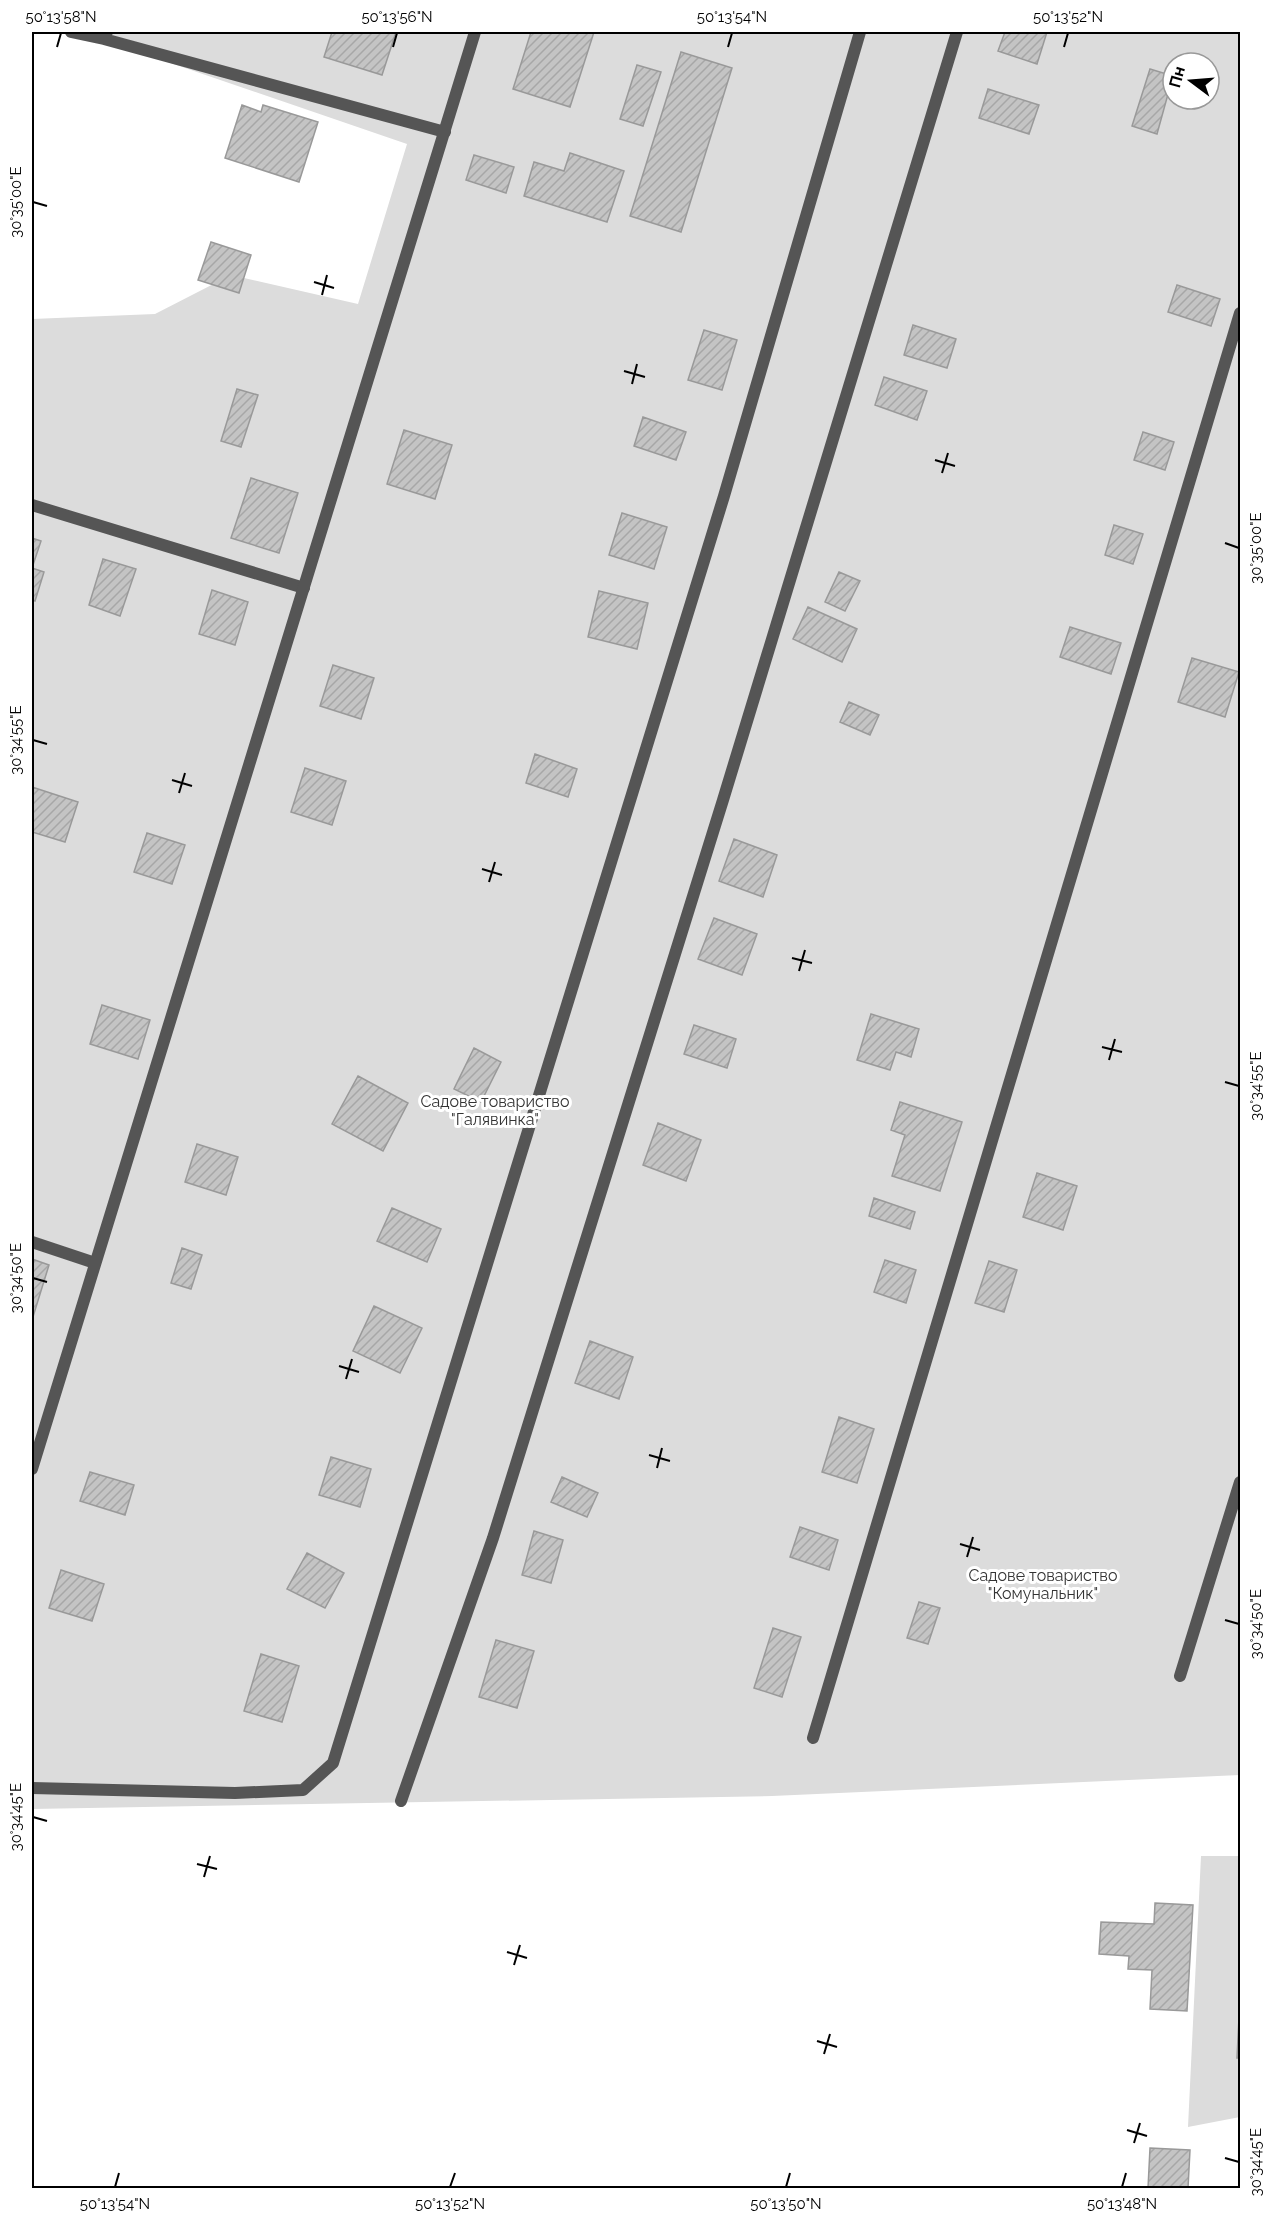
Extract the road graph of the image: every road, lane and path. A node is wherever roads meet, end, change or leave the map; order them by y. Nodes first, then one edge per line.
1 (71, 32) edge
2 (475, 32) edge
3 (860, 32) edge
4 (957, 32) edge
5 (106, 35) edge
6 (445, 132) junction
7 (1240, 313) edge
8 (32, 505) edge
9 (304, 588) junction
10 (32, 1242) edge
11 (95, 1263) junction
12 (32, 1469) edge
13 (1240, 1482) edge
14 (1180, 1676) dead end
15 (813, 1738) dead end
16 (32, 1788) edge
17 (401, 1802) dead end

1 - 5 street
2 - 6 street
3 - 16 street
4 - 17 street
5 - 6 street
6 - 9 street
7 - 15 street
8 - 9 street
9 - 11 street
10 - 11 street
11 - 12 street
13 - 14 street

